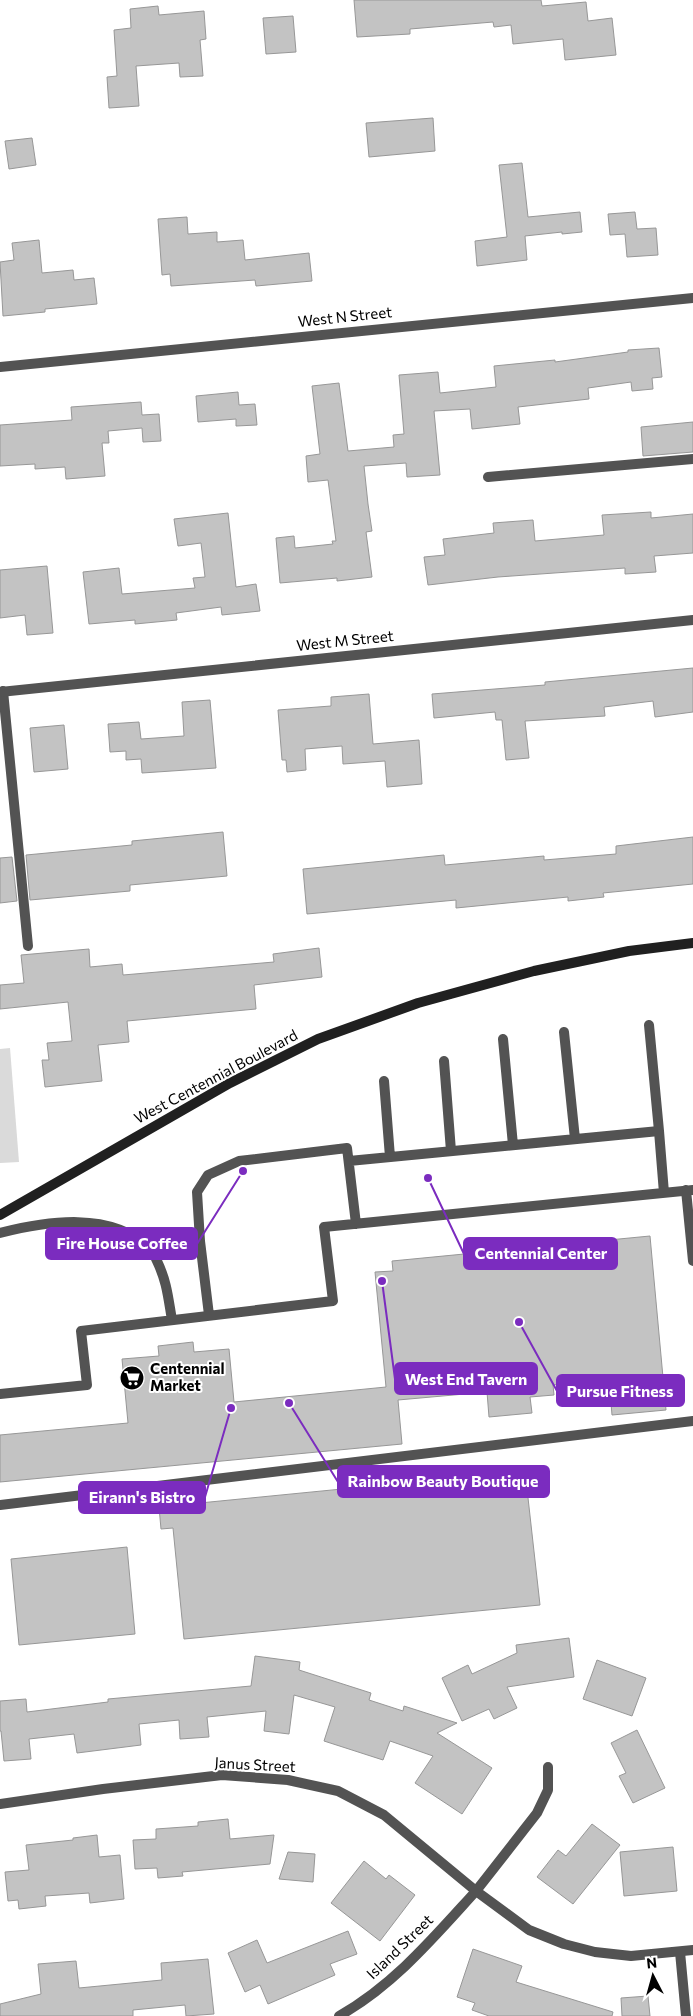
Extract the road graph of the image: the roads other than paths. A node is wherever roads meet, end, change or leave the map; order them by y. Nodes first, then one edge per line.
1 (693, 298) edge
2 (0, 367) edge
3 (693, 459) edge
4 (488, 477) dead end
5 (693, 620) edge
6 (2, 691) edge
7 (693, 943) edge
8 (28, 946) dead end
9 (649, 1025) dead end
10 (564, 1032) dead end
11 (503, 1039) dead end
12 (444, 1061) dead end
13 (384, 1081) dead end
14 (659, 1131) junction
15 (575, 1139) junction
16 (512, 1145) junction
17 (451, 1151) junction
18 (390, 1157) junction
19 (349, 1161) junction
20 (689, 1190) edge
21 (664, 1193) junction
22 (0, 1215) edge
23 (356, 1224) junction
24 (0, 1233) edge
25 (693, 1261) edge
26 (209, 1315) junction
27 (172, 1320) junction
28 (0, 1394) edge
29 (693, 1421) edge
30 (0, 1505) edge
31 (548, 1767) dead end
32 (0, 1804) edge
33 (476, 1891) junction
34 (693, 1950) edge
35 (680, 1952) junction
36 (339, 2016) edge
37 (686, 2016) edge

1 - 2 street, West N Street
3 - 4 street
5 - 6 street, West M Street
6 - 8 street
7 - 22 main road, West Centennial Boulevard
9 - 14 street
10 - 15 street
11 - 16 street
12 - 17 street
13 - 18 street
14 - 15 street
14 - 21 street
15 - 16 street
16 - 17 street
17 - 18 street
18 - 19 street
19 - 23 street
19 - 26 street
20 - 21 street
20 - 25 street
21 - 23 street
23 - 26 street
24 - 27 street
26 - 27 street
27 - 28 street
29 - 30 street
31 - 33 street
32 - 33 street, Janus Street
33 - 35 street, Janus Street
33 - 36 street, Island Street
34 - 35 street, Janus Street
35 - 37 street

